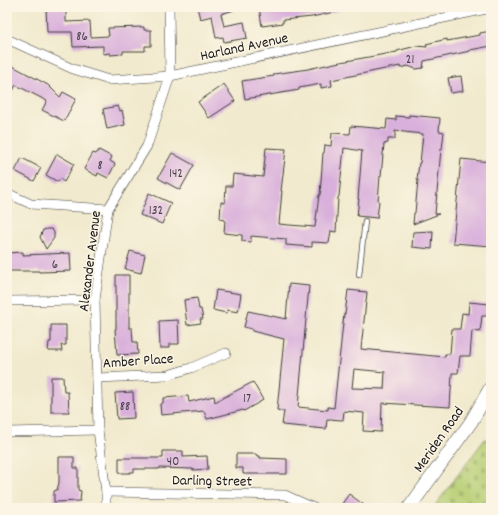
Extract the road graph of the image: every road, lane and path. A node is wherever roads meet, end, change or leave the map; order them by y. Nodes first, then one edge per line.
1 (169, 7) edge
2 (491, 8) edge
3 (7, 39) edge
4 (170, 76) junction
5 (7, 193) edge
6 (108, 209) junction
7 (365, 221) dead end
8 (359, 275) dead end
9 (95, 300) junction
10 (7, 301) edge
11 (226, 353) dead end
12 (96, 378) junction
13 (491, 387) edge
14 (486, 406) edge
15 (98, 430) junction
16 (7, 432) edge
17 (106, 492) junction
18 (106, 508) edge
19 (314, 508) edge
20 (409, 508) edge

1 - 4 street, Alexander Avenue
2 - 4 street, Harland Avenue
3 - 4 street, Harland Avenue
4 - 6 street, Alexander Avenue
5 - 6 street
6 - 9 street, Alexander Avenue
7 - 8 lane
9 - 10 street
9 - 12 street, Alexander Avenue
11 - 12 street, Amber Place
12 - 15 street, Alexander Avenue
13 - 14 main road, Meriden Road
14 - 20 main road, Meriden Road
15 - 16 street
15 - 17 street, Alexander Avenue
17 - 18 street, Alexander Avenue
17 - 19 street, Darling Street

